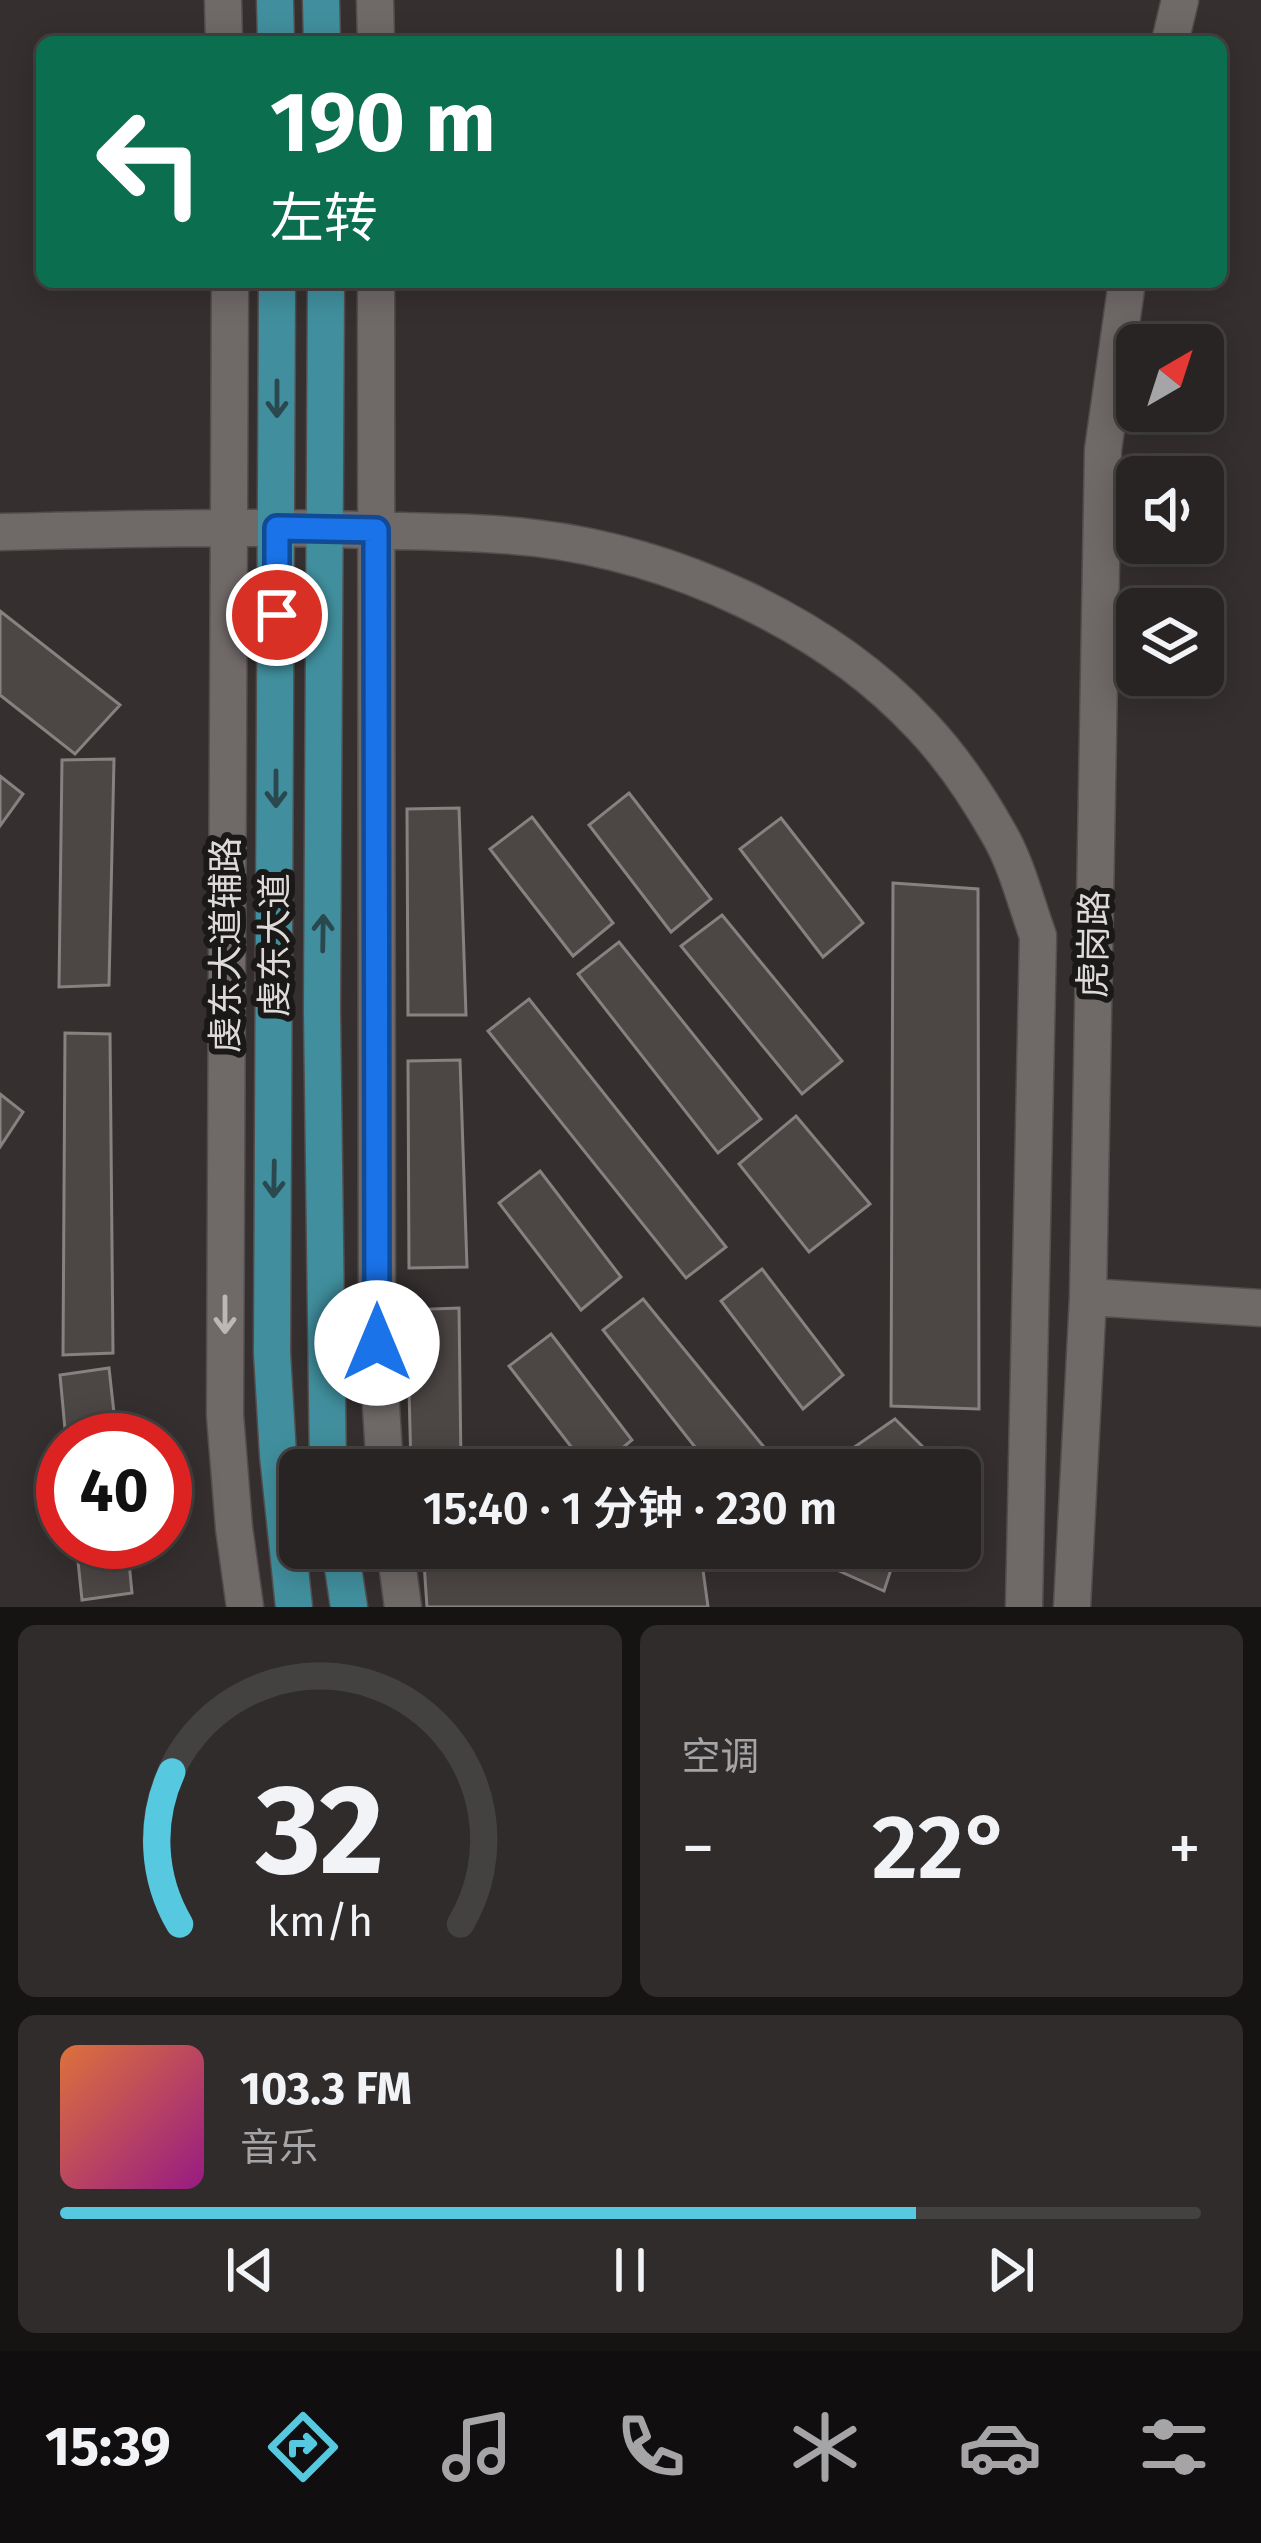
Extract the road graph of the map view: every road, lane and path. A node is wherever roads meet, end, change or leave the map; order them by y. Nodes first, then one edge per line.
1 (223, 0) edge
2 (275, 0) edge
3 (321, 0) edge
4 (375, 0) edge
5 (1180, 0) edge
6 (224, 36) edge
7 (276, 36) edge
8 (322, 36) edge
9 (376, 36) edge
10 (1171, 36) edge
11 (230, 288) edge
12 (277, 288) edge
13 (326, 288) edge
14 (376, 288) edge
15 (1126, 288) edge
16 (228, 526) junction
17 (277, 528) junction
18 (327, 529) junction
19 (376, 530) junction
20 (0, 532) edge
21 (275, 1010) junction
22 (322, 1010) junction
23 (225, 1011) junction
24 (375, 1011) junction
25 (1088, 1297) junction
26 (1261, 1308) edge
27 (328, 1449) edge
28 (384, 1449) edge
29 (343, 1569) edge
30 (398, 1569) edge
31 (245, 1607) edge
32 (294, 1607) edge
33 (349, 1607) edge
34 (403, 1607) edge
35 (1024, 1607) edge
36 (1072, 1607) edge

1 - 6 street
2 - 7 main road
3 - 8 main road
4 - 9 street
5 - 10 street
11 - 16 street, 虔东大道辅路
12 -> 17 main road, 虔东大道
13 - 18 main road, 虔东大道
14 - 19 street
15 - 25 street, 虎岗路
16 - 17 street
16 - 20 street
16 - 23 street, 虔东大道辅路
17 - 18 street
17 -> 21 main road, 虔东大道
18 - 19 street
22 -> 18 main road, 虔东大道
19 - 24 street
19 - 35 street
21 - 23 street
21 -> 32 main road, 虔东大道
22 - 24 street
22 - 27 main road, 虔东大道
23 -> 31 street, 虔东大道辅路
24 - 28 street
25 - 26 street
25 - 36 street, 虎岗路
29 - 33 main road
30 - 34 street

